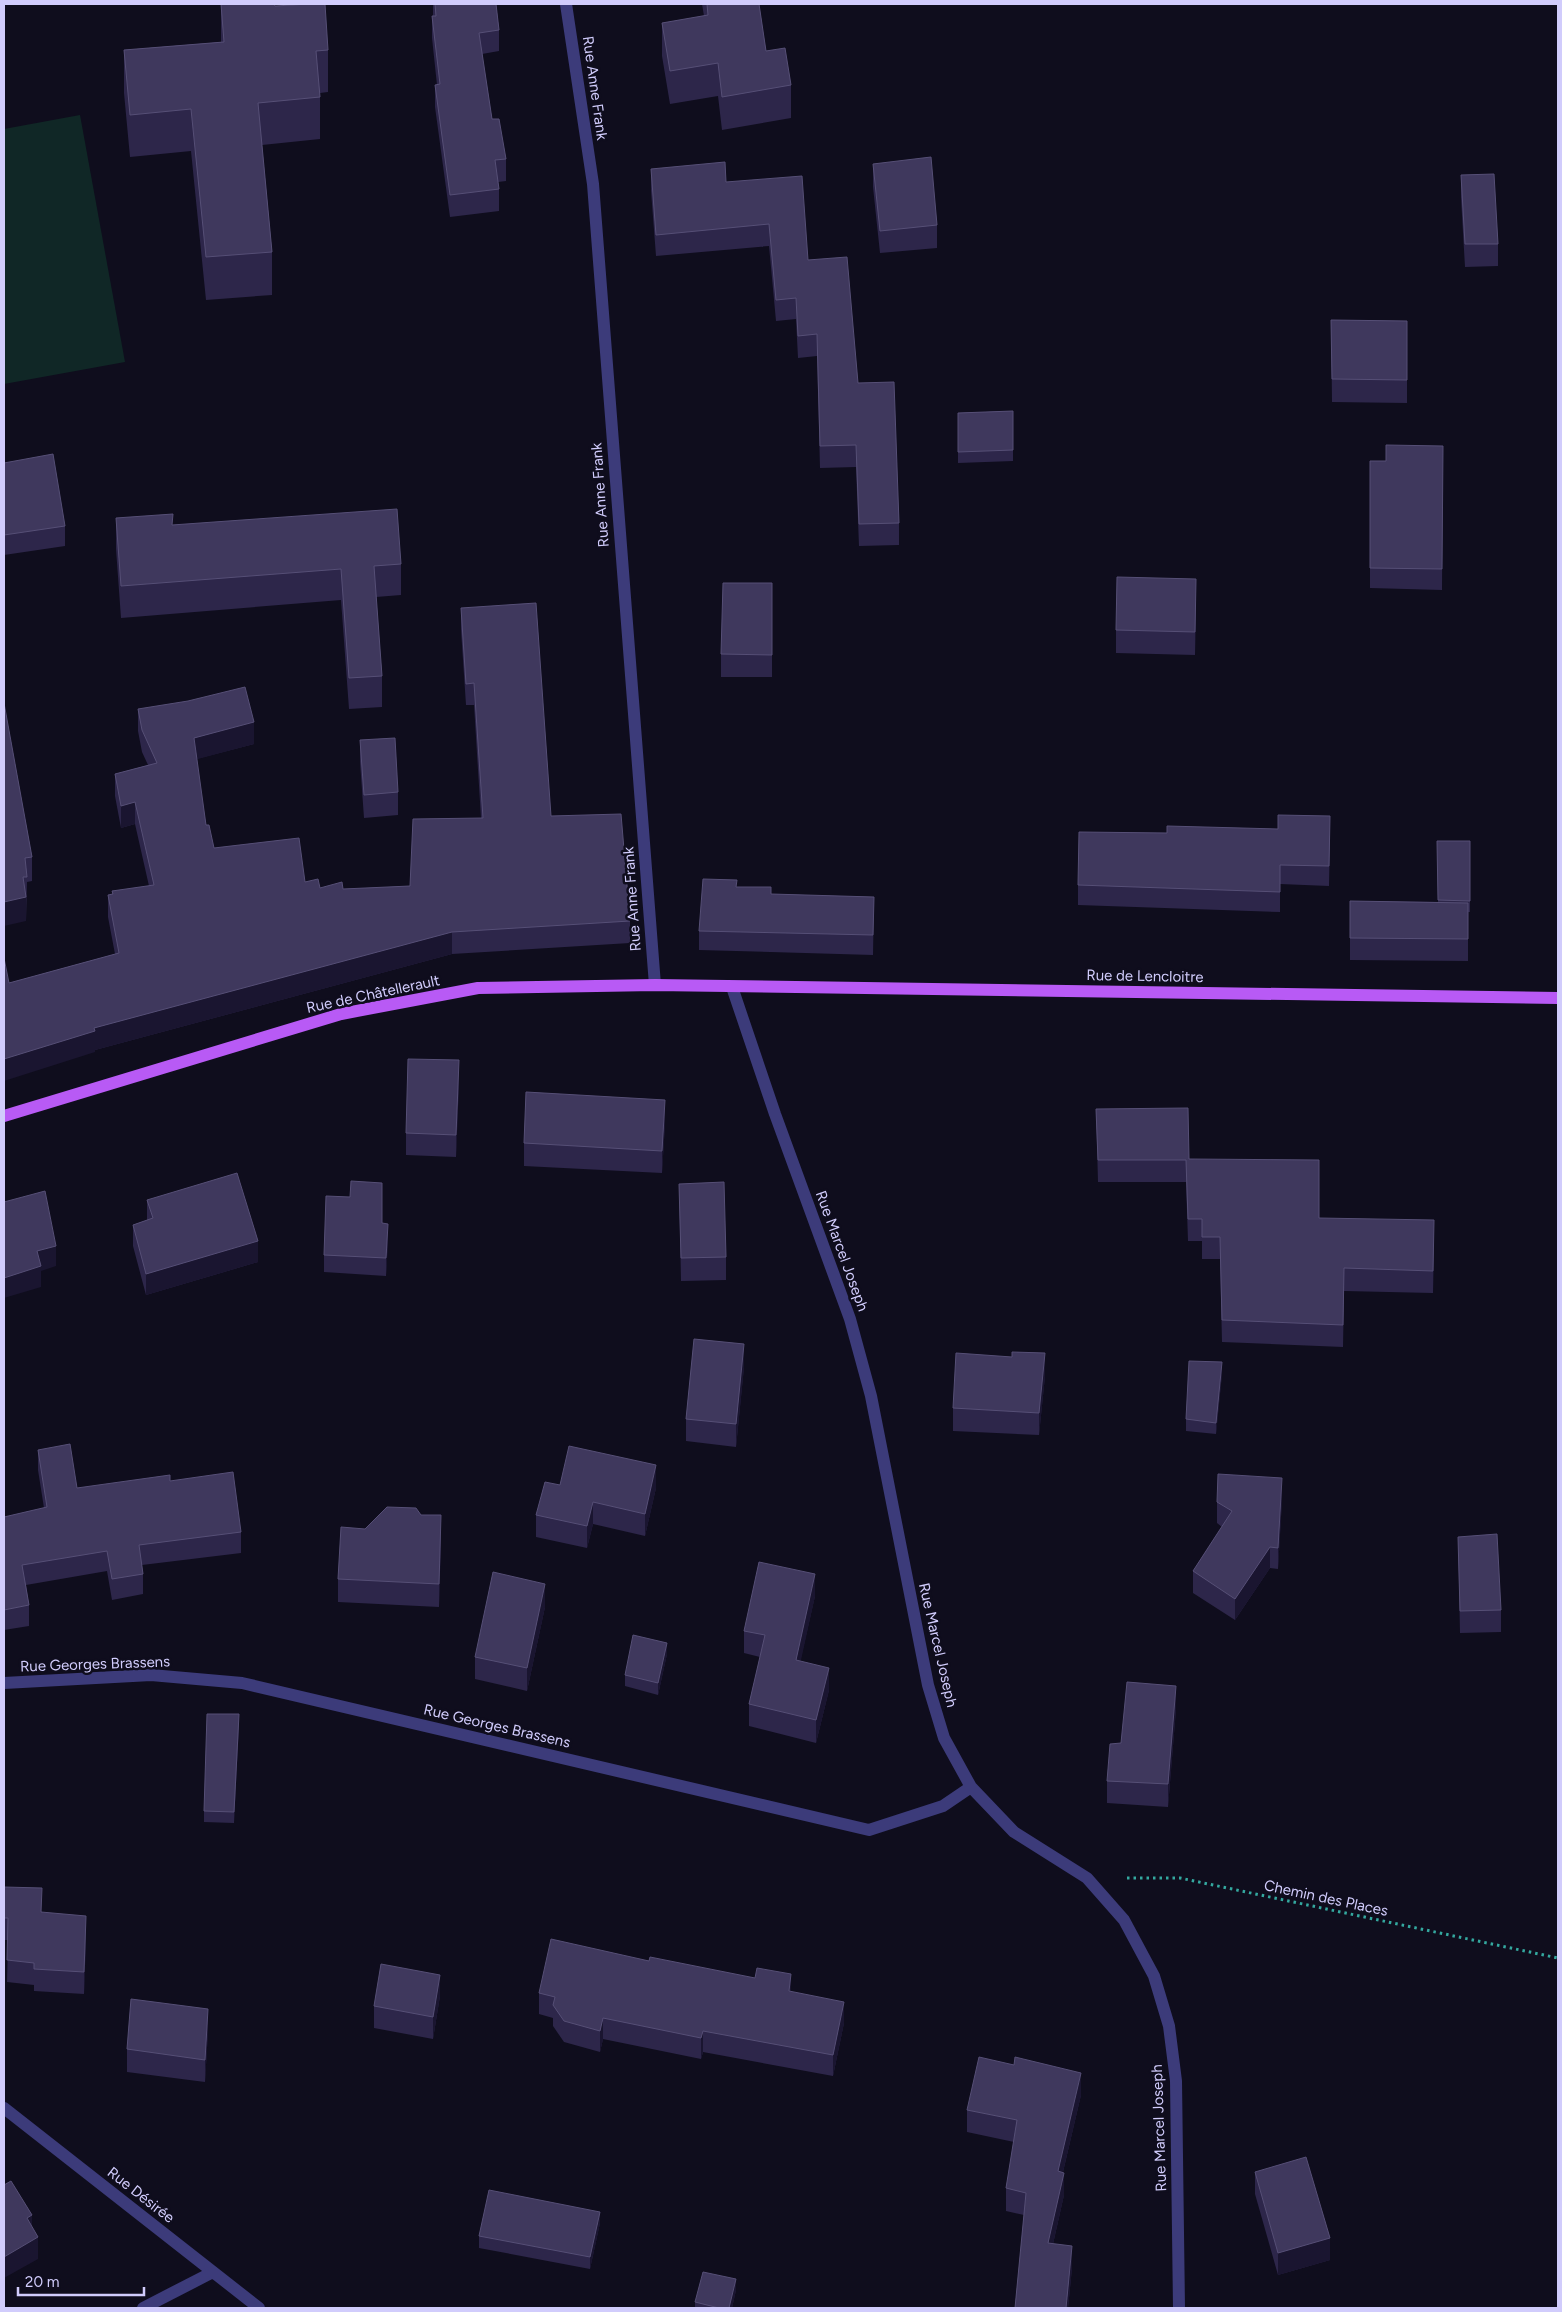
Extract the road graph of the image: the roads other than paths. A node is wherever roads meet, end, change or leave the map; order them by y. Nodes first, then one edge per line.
1 (566, 4) edge
2 (655, 985) junction
3 (732, 987) junction
4 (1558, 998) edge
5 (4, 1116) edge
6 (4, 1682) edge
7 (971, 1787) junction
8 (4, 2108) edge
9 (213, 2272) junction
10 (143, 2308) edge
11 (259, 2308) edge
12 (1179, 2308) edge

1 - 2 street, Rue Anne Frank
2 - 3 main road, Rue de Châtellerault
2 - 5 main road, Rue de Châtellerault
3 - 4 main road, Rue de Lencloitre
3 - 7 street, Rue Marcel Joseph
6 - 7 street, Rue Georges Brassens
7 - 12 street, Rue Marcel Joseph
8 - 9 street, Rue Désirée
9 - 10 street
9 - 11 street, Rue Désirée

